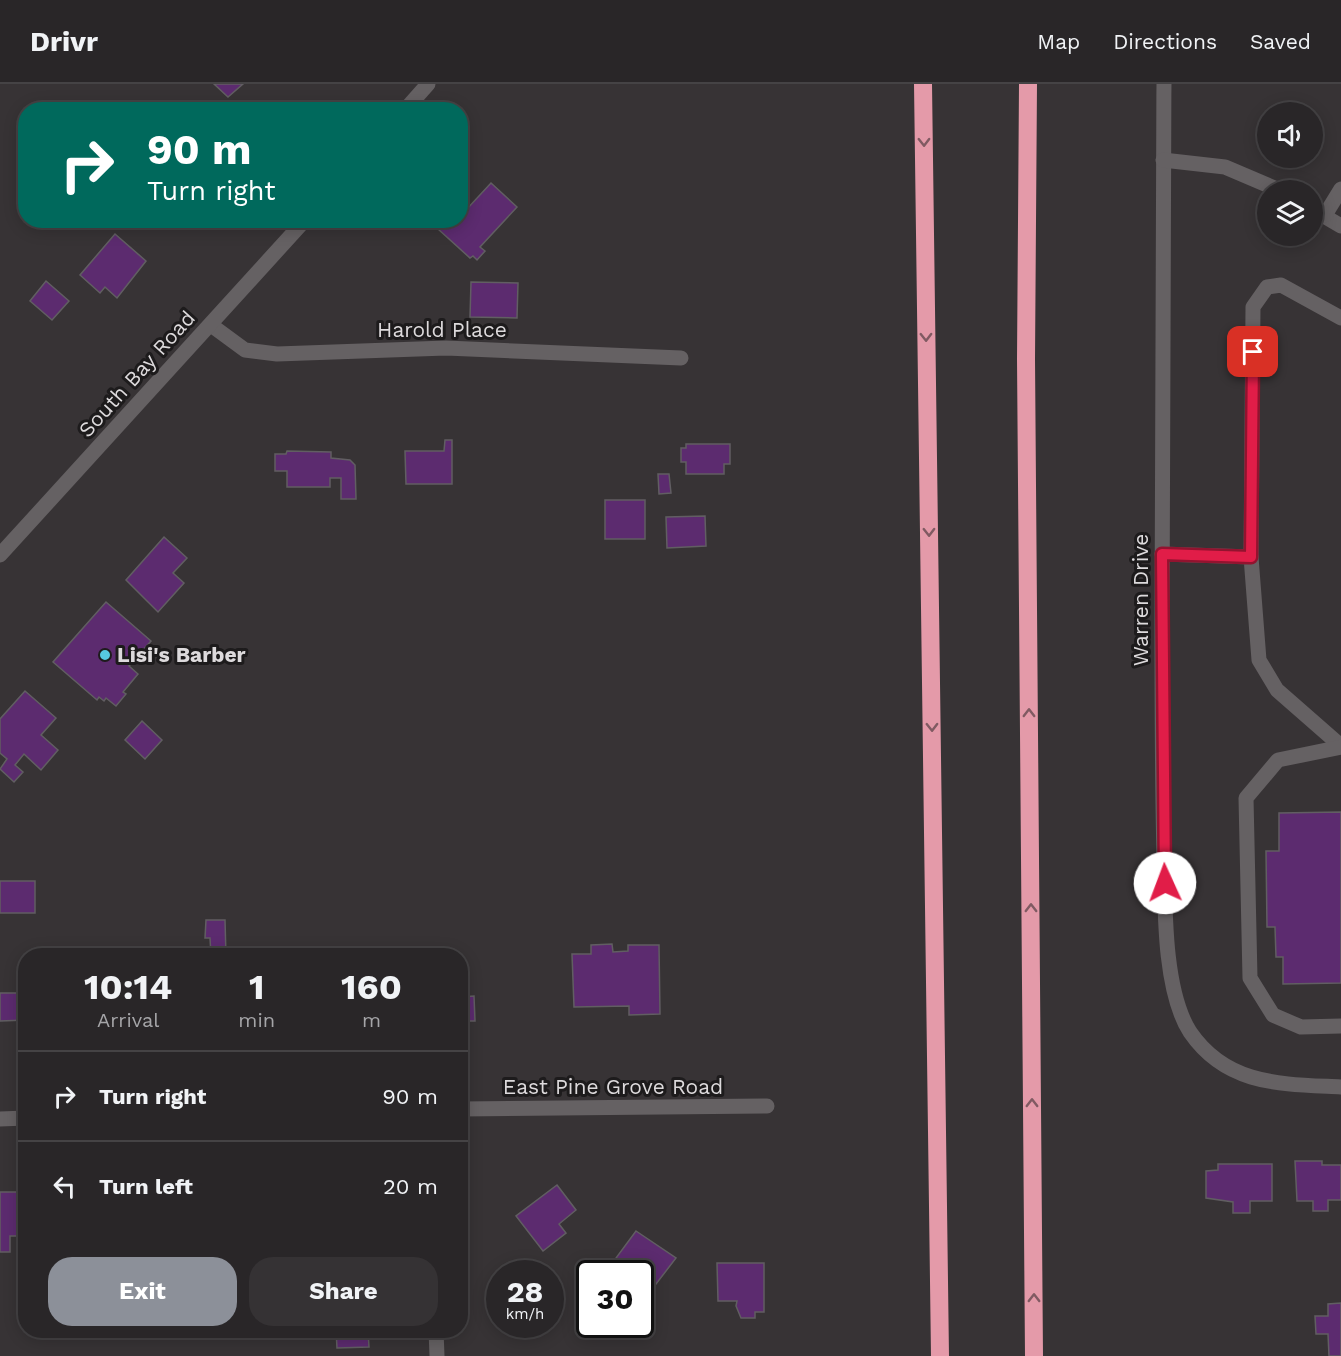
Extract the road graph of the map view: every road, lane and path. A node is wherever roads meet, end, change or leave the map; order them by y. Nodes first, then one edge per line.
1 (428, 84) edge
2 (923, 84) edge
3 (1015, 84) edge
4 (1028, 84) edge
5 (1164, 84) edge
6 (412, 102) edge
7 (1163, 160) junction
8 (1257, 181) edge
9 (1341, 189) edge
10 (1323, 208) edge
11 (1323, 215) edge
12 (1341, 226) edge
13 (298, 228) edge
14 (1341, 318) edge
15 (211, 324) junction
16 (681, 358) dead end
17 (1026, 359) junction
18 (1162, 554) junction
19 (0, 555) edge
20 (1251, 557) junction
21 (1341, 746) edge
22 (1341, 1026) edge
23 (1341, 1087) edge
24 (766, 1106) dead end
25 (468, 1109) edge
26 (18, 1118) edge
27 (0, 1119) edge
28 (436, 1338) edge
29 (437, 1356) edge
30 (940, 1356) edge
31 (1034, 1356) edge

1 - 6 street
2 -> 30 highway
3 - 17 highway
4 - 17 highway
5 - 7 street, Warren Drive
7 - 8 street
7 - 18 street, Warren Drive
9 - 10 street
11 - 12 street
13 - 15 street, South Bay Road
14 - 20 street
15 - 16 street, Harold Place
15 - 19 street, South Bay Road
31 -> 17 highway
18 - 20 street
18 - 23 street, Warren Drive
20 - 21 street
21 - 22 street
24 - 25 street, East Pine Grove Road
26 - 27 street
28 - 29 street

